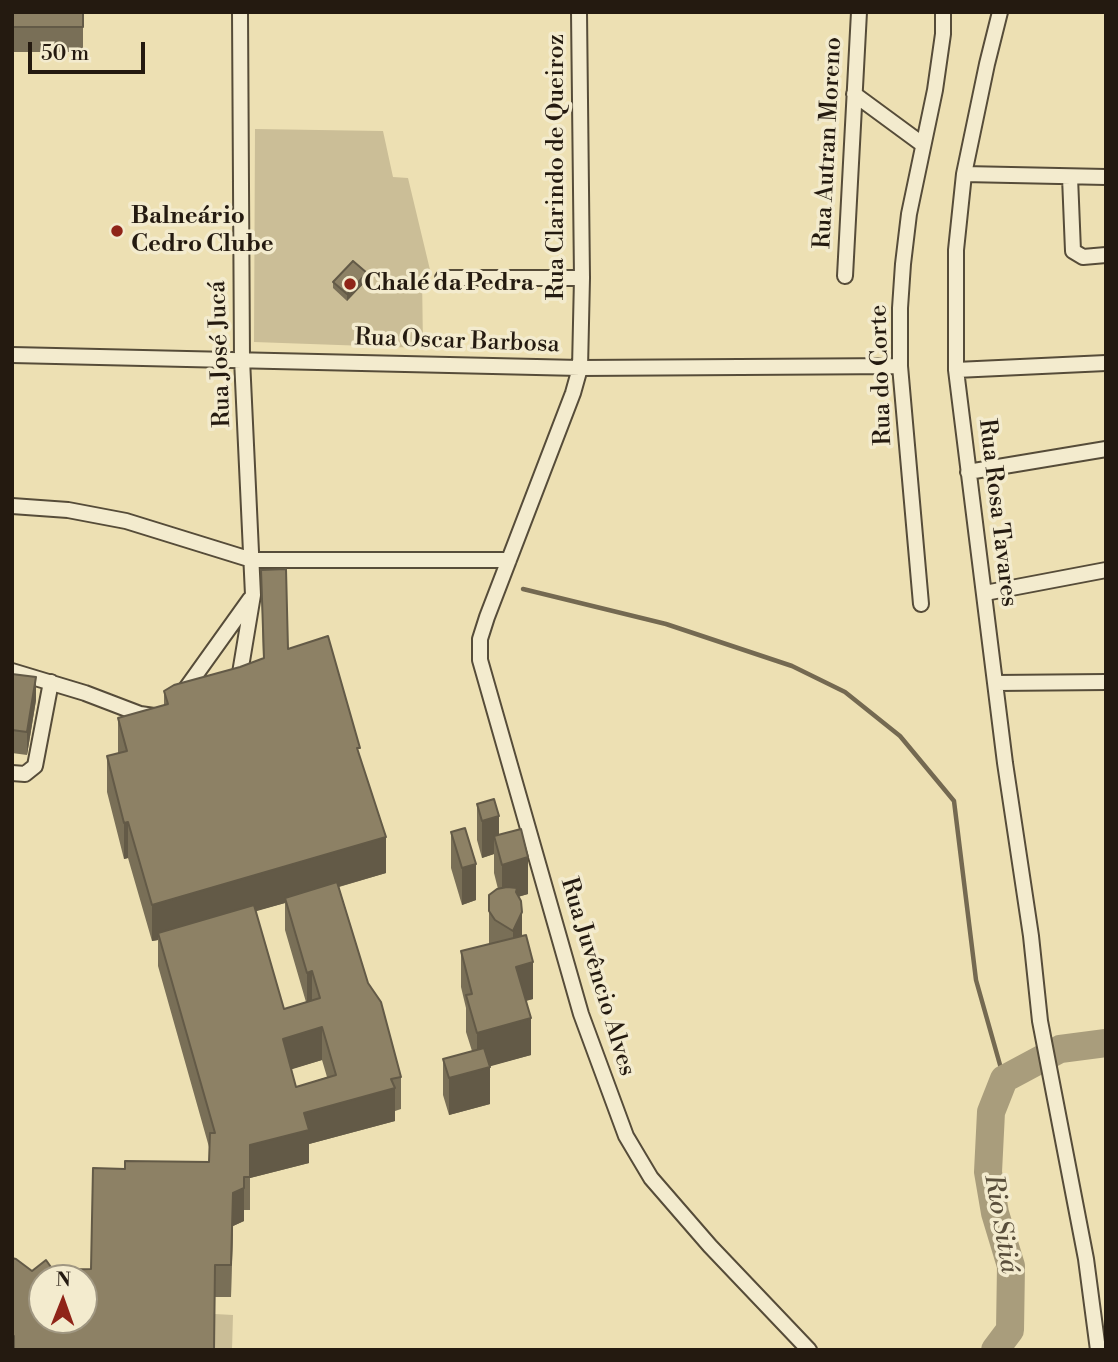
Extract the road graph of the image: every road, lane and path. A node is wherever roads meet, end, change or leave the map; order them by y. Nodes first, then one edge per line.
1 (240, 12) edge
2 (579, 12) edge
3 (859, 12) edge
4 (943, 12) edge
5 (1000, 12) edge
6 (855, 94) junction
7 (922, 145) junction
8 (964, 174) junction
9 (1070, 177) junction
10 (1106, 177) edge
11 (1106, 256) edge
12 (845, 276) dead end
13 (443, 278) dead end
14 (582, 278) junction
15 (12, 355) edge
16 (242, 359) junction
17 (1106, 363) edge
18 (900, 366) junction
19 (580, 368) junction
20 (956, 370) junction
21 (1106, 449) edge
22 (968, 472) junction
23 (12, 506) edge
24 (252, 560) junction
25 (509, 560) junction
26 (1106, 570) edge
27 (985, 593) junction
28 (253, 595) junction
29 (921, 604) dead end
30 (12, 671) edge
31 (51, 682) junction
32 (1106, 682) edge
33 (996, 683) junction
34 (237, 694) edge
35 (12, 774) edge
36 (808, 1350) edge
37 (1098, 1350) edge

1 - 16 street, Rua José Jucá
2 - 14 street, Rua Clarindo de Queiroz
3 - 6 street, Rua Autran Moreno
4 - 7 street, Rua do Corte
5 - 8 street, Rua Rosa Tavares
6 - 7 street
6 - 12 street, Rua Autran Moreno
7 - 18 street, Rua do Corte
8 - 9 street
8 - 20 street, Rua Rosa Tavares
9 - 10 street
9 - 11 street
13 - 14 street
14 - 19 street, Rua Clarindo de Queiroz
15 - 16 street, Rua Oscar Barbosa
16 - 19 street, Rua Oscar Barbosa
16 - 24 street, Rua José Jucá
17 - 20 street
18 - 19 street, Rua Oscar Barbosa
18 - 29 street, Rua do Corte
19 - 25 street, Rua Clarindo de Queiroz
20 - 22 street, Rua Rosa Tavares
21 - 22 street
22 - 27 street, Rua Rosa Tavares
23 - 24 street
24 - 25 street
24 - 28 street, Rua José Jucá
25 - 36 street, Rua Juvêncio Alves
26 - 27 street
27 - 33 street, Rua Rosa Tavares
28 - 31 street
28 - 34 street, Rua José Jucá
30 - 31 street
31 - 35 street
32 - 33 street
33 - 37 street, Rua Rosa Tavares

